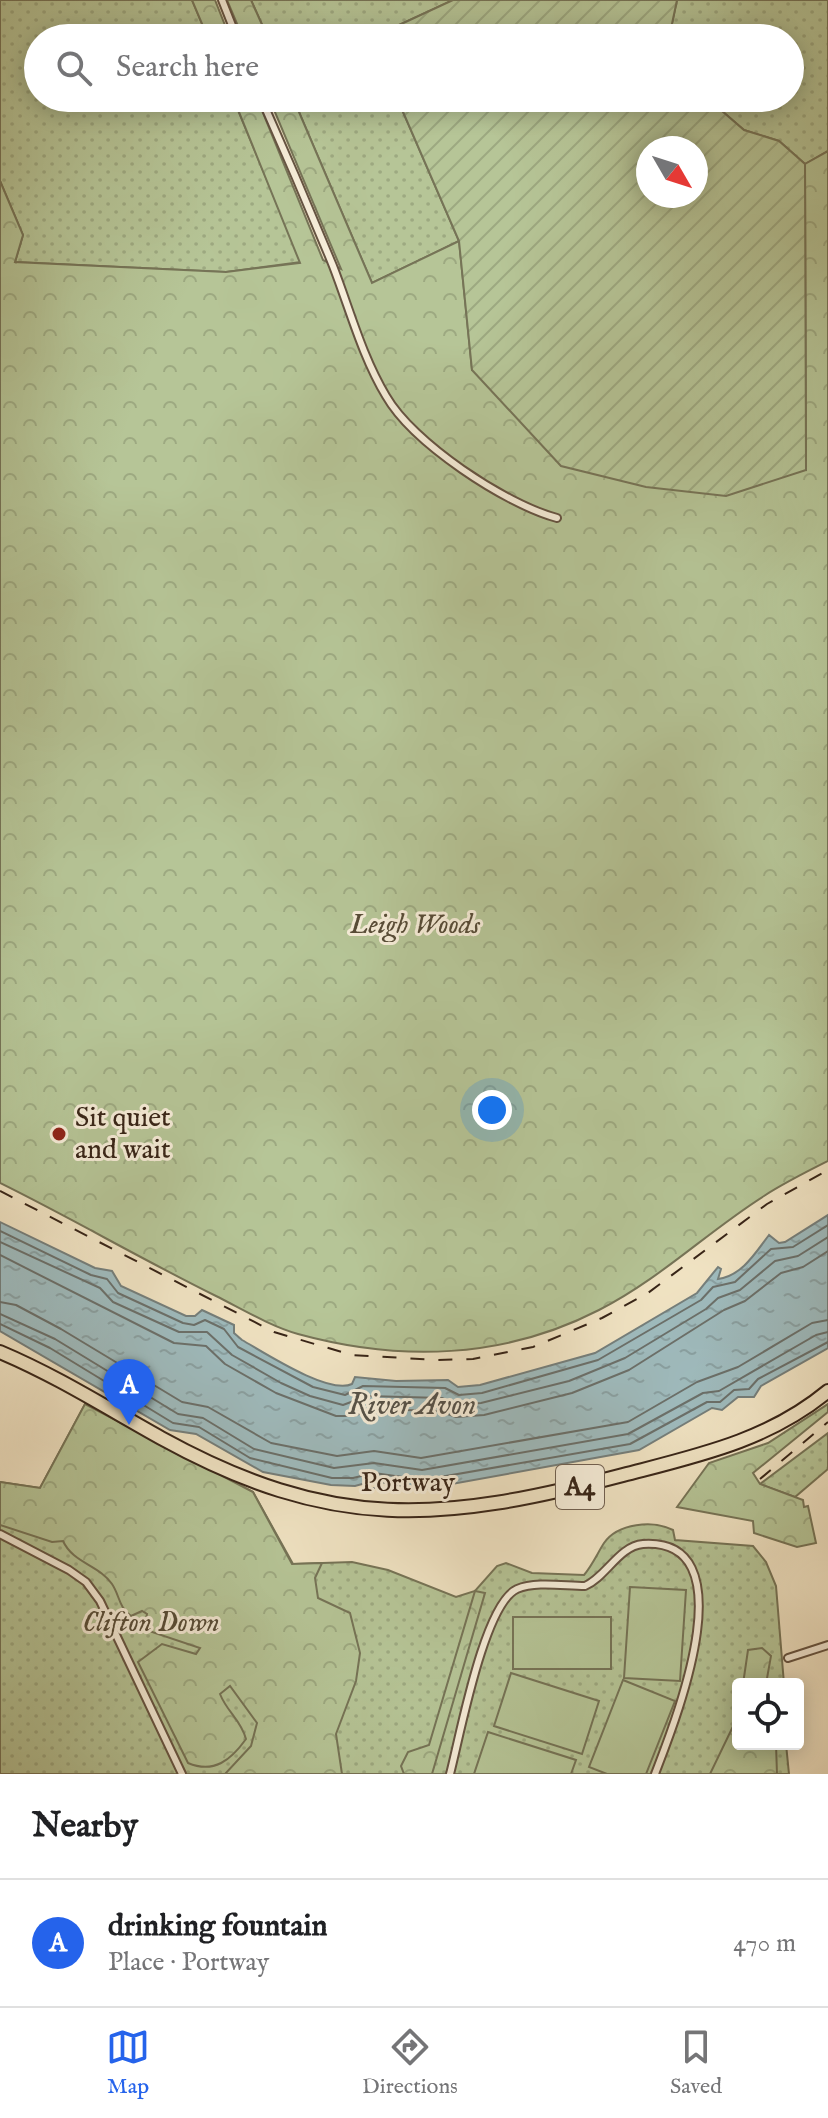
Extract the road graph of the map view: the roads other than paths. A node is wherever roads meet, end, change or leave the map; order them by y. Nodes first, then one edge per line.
1 (222, 0) edge
2 (231, 24) edge
3 (267, 112) edge
4 (557, 518) dead end
5 (0, 1352) edge
6 (828, 1391) edge
7 (0, 1534) edge
8 (828, 1645) edge
9 (788, 1658) dead end
10 (182, 1774) edge
11 (450, 1774) edge
12 (655, 1774) edge

1 - 2 street
3 - 4 street
5 - 6 highway, Portway / A4
7 - 10 street
8 - 9 street
11 - 12 street

